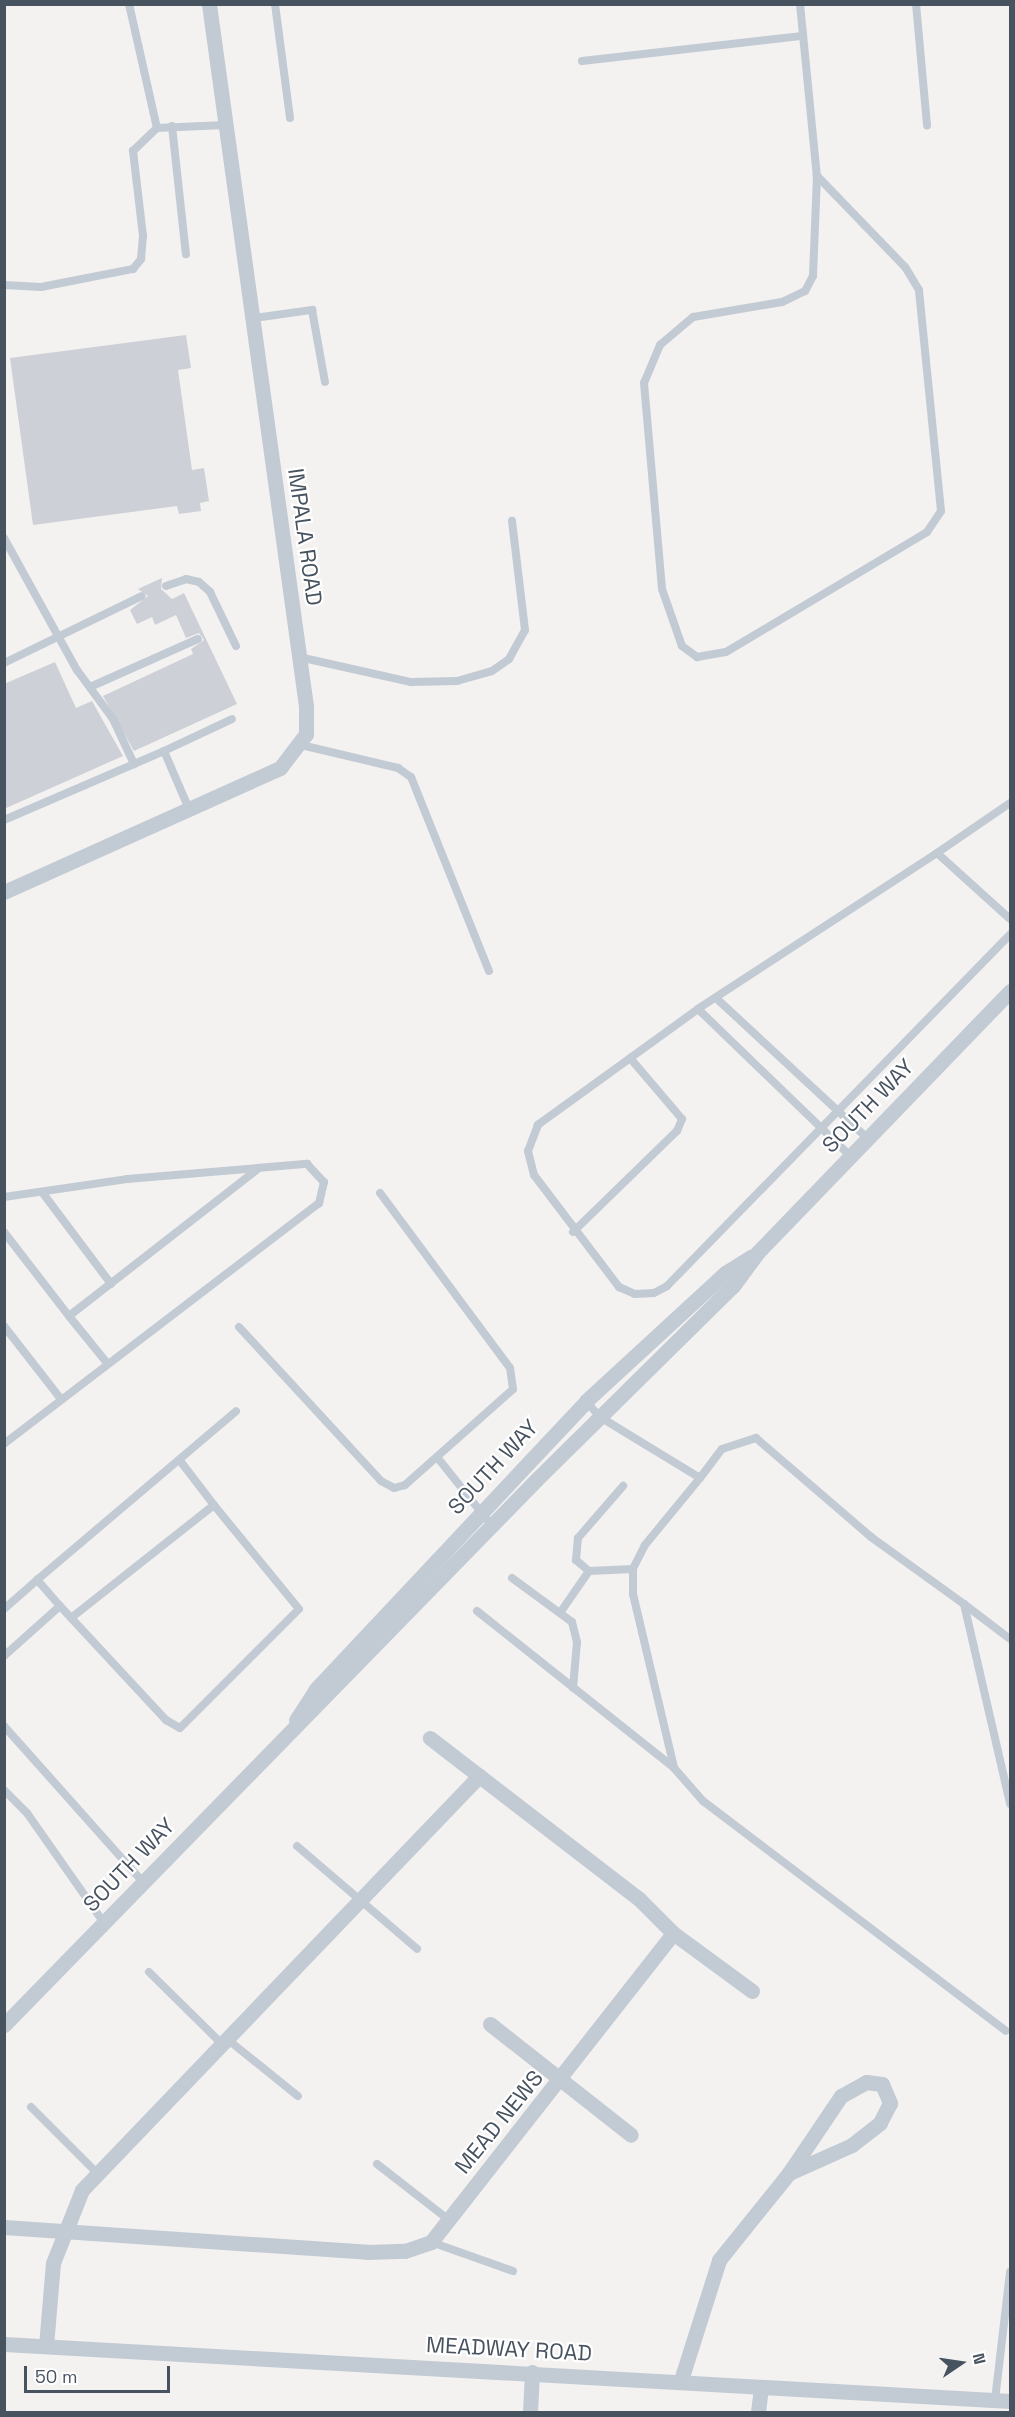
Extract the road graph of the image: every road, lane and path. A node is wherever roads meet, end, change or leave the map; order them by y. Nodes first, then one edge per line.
1 (129, 4) edge
2 (209, 4) edge
3 (275, 4) edge
4 (800, 4) edge
5 (916, 4) edge
6 (803, 36) junction
7 (582, 61) dead end
8 (290, 118) dead end
9 (225, 125) junction
10 (172, 126) junction
11 (927, 126) dead end
12 (157, 128) junction
13 (817, 176) junction
14 (186, 254) dead end
15 (4, 285) edge
16 (254, 318) junction
17 (325, 382) dead end
18 (512, 521) dead end
19 (4, 538) edge
20 (166, 585) dead end
21 (142, 596) dead end
22 (59, 636) junction
23 (198, 639) dead end
24 (236, 646) dead end
25 (299, 657) junction
26 (4, 663) edge
27 (90, 687) junction
28 (232, 719) dead end
29 (301, 746) junction
30 (164, 751) junction
31 (134, 764) junction
32 (1011, 803) edge
33 (189, 809) junction
34 (4, 820) edge
35 (937, 853) junction
36 (4, 892) edge
37 (1011, 919) edge
38 (1011, 934) edge
39 (489, 971) dead end
40 (1011, 991) edge
41 (716, 998) junction
42 (698, 1009) junction
43 (630, 1058) junction
44 (838, 1110) junction
45 (819, 1130) junction
46 (867, 1138) junction
47 (850, 1157) junction
48 (260, 1167) junction
49 (42, 1192) junction
50 (380, 1193) dead end
51 (4, 1197) edge
52 (4, 1232) edge
53 (573, 1232) junction
54 (758, 1252) junction
55 (111, 1284) junction
56 (69, 1316) junction
57 (4, 1326) edge
58 (239, 1326) dead end
59 (107, 1363) junction
60 (60, 1398) junction
61 (586, 1401) junction
62 (236, 1411) dead end
63 (600, 1417) junction
64 (4, 1444) edge
65 (437, 1457) junction
66 (181, 1462) junction
67 (700, 1478) junction
68 (623, 1486) dead end
69 (214, 1505) junction
70 (480, 1514) junction
71 (492, 1526) junction
72 (633, 1569) junction
73 (589, 1571) junction
74 (512, 1578) dead end
75 (37, 1580) junction
76 (964, 1604) junction
77 (60, 1606) junction
78 (4, 1609) edge
79 (562, 1610) junction
80 (477, 1611) dead end
81 (71, 1618) junction
82 (1011, 1639) edge
83 (4, 1656) edge
84 (573, 1688) junction
85 (4, 1726) edge
86 (285, 1736) junction
87 (430, 1738) dead end
88 (674, 1768) junction
89 (478, 1776) junction
90 (4, 1790) edge
91 (1011, 1804) edge
92 (297, 1846) dead end
93 (143, 1882) junction
94 (357, 1902) junction
95 (104, 1923) junction
96 (673, 1933) junction
97 (417, 1949) dead end
98 (149, 1972) dead end
99 (752, 1991) dead end
100 (490, 2024) dead end
101 (4, 2025) edge
102 (1006, 2031) dead end
103 (224, 2041) junction
104 (562, 2079) junction
105 (298, 2096) dead end
106 (30, 2107) dead end
107 (631, 2135) dead end
108 (377, 2164) dead end
109 (97, 2173) junction
110 (789, 2174) junction
111 (449, 2220) junction
112 (4, 2227) edge
113 (62, 2235) junction
114 (431, 2242) junction
115 (513, 2271) dead end
116 (1011, 2272) edge
117 (4, 2344) edge
118 (46, 2346) junction
119 (532, 2373) junction
120 (681, 2380) junction
121 (761, 2387) junction
122 (883, 2397) junction
123 (1003, 2401) edge
124 (530, 2412) edge
125 (758, 2412) edge
126 (884, 2412) edge

1 - 12 lane
2 - 9 street, IMPALA ROAD
3 - 8 lane
4 - 6 lane
5 - 11 lane
6 - 7 lane
6 - 13 lane
9 - 10 lane
9 - 16 street, IMPALA ROAD
10 - 12 lane
10 - 14 lane
12 - 15 lane
13 - 13 lane
16 - 17 lane
16 - 25 street, IMPALA ROAD
18 - 25 lane
19 - 22 lane
20 - 24 lane
21 - 22 lane
22 - 26 lane
22 - 27 lane
23 - 27 lane
25 - 29 street, IMPALA ROAD
27 - 31 lane
28 - 30 lane
29 - 33 street
29 - 39 lane
30 - 31 lane
30 - 33 lane
31 - 34 lane
32 - 35 lane
33 - 36 street
35 - 37 lane
35 - 41 lane
38 - 44 lane
40 - 46 street, SOUTH WAY
41 - 42 lane
41 - 44 lane
42 - 43 lane
42 - 45 lane
43 - 53 lane
43 - 53 lane
44 - 45 lane
44 - 46 lane
45 - 47 lane
45 - 53 lane
46 - 47 street, SOUTH WAY
47 - 54 street, SOUTH WAY
48 - 49 lane
48 - 55 lane
48 - 59 lane
49 - 51 lane
49 - 55 lane
50 - 65 lane
52 - 56 lane
54 - 61 street, SOUTH WAY
54 - 63 street, SOUTH WAY
55 - 56 lane
56 - 59 lane
57 - 60 lane
58 - 65 lane
59 - 60 lane
60 - 64 lane
61 - 63 lane
61 - 70 street, SOUTH WAY
62 - 66 lane
63 - 67 lane
63 - 71 street, SOUTH WAY
65 - 70 lane
66 - 69 lane
66 - 75 lane
67 - 72 lane
67 - 76 lane
68 - 73 lane
69 - 81 lane
69 - 81 lane
70 - 71 lane
70 - 86 street, SOUTH WAY
71 - 86 street, SOUTH WAY
72 - 73 lane
72 - 88 lane
73 - 79 lane
74 - 79 lane
75 - 77 lane
75 - 78 lane
76 - 82 lane
76 - 91 lane
77 - 81 lane
77 - 83 lane
79 - 84 lane
80 - 84 lane
84 - 88 lane
85 - 93 lane
86 - 93 street, SOUTH WAY
87 - 89 street
88 - 102 lane
89 - 94 street
89 - 96 street
90 - 95 lane
92 - 94 lane
93 - 95 street, SOUTH WAY
94 - 97 lane
94 - 103 street
95 - 101 street, SOUTH WAY
96 - 99 street
96 - 104 street, MEAD NEWS
98 - 103 lane
100 - 104 street
103 - 105 lane
103 - 109 street
104 - 107 street
104 - 111 street, MEAD NEWS
106 - 109 lane
108 - 111 lane
109 - 113 street
110 - 110 street
110 - 120 street
111 - 114 street, MEAD NEWS
112 - 113 street
113 - 114 street
113 - 118 street
114 - 115 lane
116 - 123 lane
117 - 118 street, MEADWAY ROAD
118 - 119 street, MEADWAY ROAD
119 - 120 street, MEADWAY ROAD
119 - 124 street
120 - 121 street, MEADWAY ROAD
121 - 122 street, MEADWAY ROAD
121 - 125 street
122 - 123 street, MEADWAY ROAD
122 - 126 street

